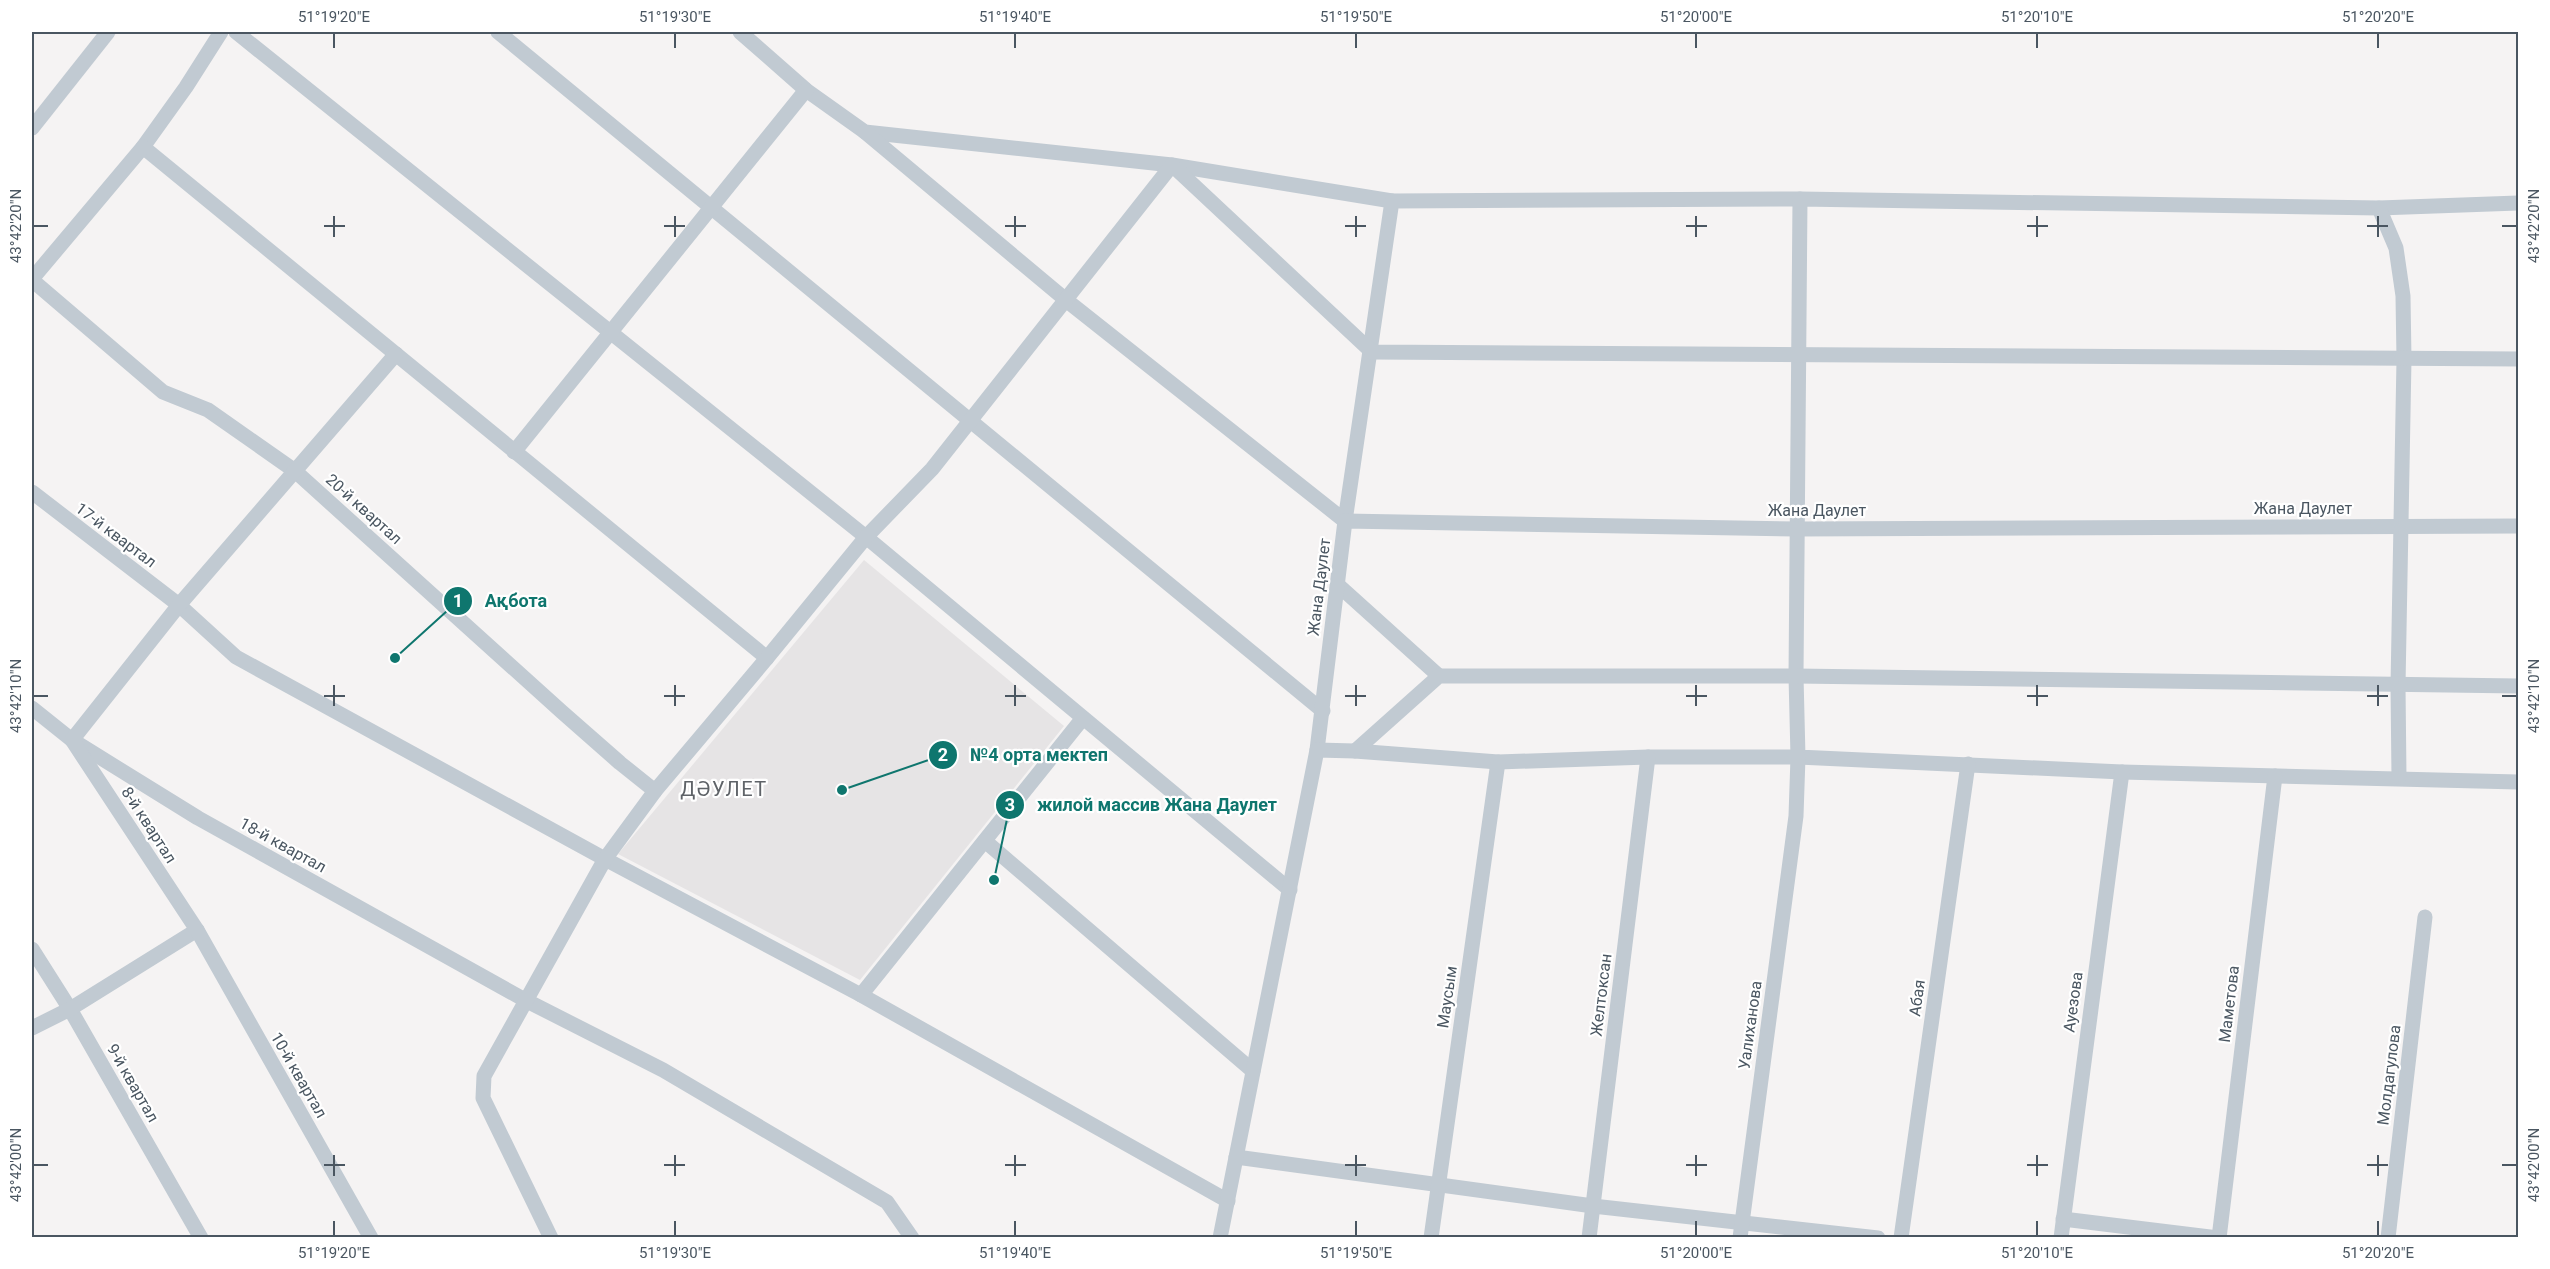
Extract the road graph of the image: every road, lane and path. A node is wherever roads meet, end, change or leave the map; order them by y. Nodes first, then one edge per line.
1 (108, 32) edge
2 (221, 32) edge
3 (236, 32) edge
4 (498, 32) edge
5 (740, 32) edge
6 (806, 90) junction
7 (32, 128) edge
8 (865, 132) junction
9 (143, 147) junction
10 (1172, 165) junction
11 (1800, 198) junction
12 (1392, 201) junction
13 (2518, 203) edge
14 (712, 207) junction
15 (2379, 208) junction
16 (32, 279) edge
17 (1066, 300) junction
18 (611, 332) junction
19 (1372, 352) junction
20 (1798, 353) junction
21 (396, 354) junction
22 (2404, 359) junction
23 (2518, 359) edge
24 (971, 420) junction
25 (514, 452) junction
26 (295, 471) junction
27 (32, 492) edge
28 (1346, 522) junction
29 (2402, 526) junction
30 (2518, 526) edge
31 (1797, 529) junction
32 (866, 537) junction
33 (1338, 585) junction
34 (179, 606) junction
35 (767, 658) junction
36 (1439, 676) junction
37 (1796, 676) junction
38 (2398, 686) junction
39 (2518, 686) edge
40 (32, 708) edge
41 (1323, 711) junction
42 (1083, 718) junction
43 (72, 740) junction
44 (1317, 750) junction
45 (1355, 750) junction
46 (1648, 757) junction
47 (1798, 757) junction
48 (1498, 762) junction
49 (1968, 764) junction
50 (2122, 772) junction
51 (2275, 776) junction
52 (2399, 777) junction
53 (2518, 782) edge
54 (655, 791) junction
55 (985, 841) junction
56 (605, 859) junction
57 (1290, 890) junction
58 (2425, 918) dead end
59 (197, 930) junction
60 (32, 949) edge
61 (861, 995) junction
62 (525, 1000) junction
63 (69, 1009) junction
64 (32, 1028) edge
65 (1253, 1071) junction
66 (1236, 1157) junction
67 (1439, 1184) junction
68 (1228, 1201) junction
69 (1593, 1206) junction
70 (2063, 1218) junction
71 (1742, 1222) junction
72 (201, 1238) edge
73 (371, 1238) edge
74 (551, 1238) edge
75 (912, 1238) edge
76 (1220, 1238) edge
77 (1431, 1238) edge
78 (1589, 1238) edge
79 (1740, 1238) edge
80 (1878, 1238) edge
81 (1901, 1238) edge
82 (2061, 1238) edge
83 (2218, 1238) edge
84 (2388, 1238) edge

1 - 7 street
2 - 9 street
3 - 18 street
4 - 14 street
5 - 6 street
6 - 8 street
6 - 14 street
8 - 10 street
8 - 17 street
9 - 16 street
9 - 21 street
10 - 12 street
10 - 17 street
10 - 19 street
11 - 12 street
11 - 15 street
11 - 20 street, Уалиханова
12 - 19 street
13 - 15 street
14 - 18 street
14 - 24 street
15 - 22 street
16 - 26 street, 20-й квартал
17 - 24 street
17 - 28 street
18 - 25 street
18 - 32 street
19 - 20 street
19 - 28 street
20 - 22 street
20 - 31 street, Уалиханова
21 - 25 street
21 - 26 street
22 - 23 street
22 - 29 street
24 - 32 street
24 - 41 street
25 - 35 street
26 - 34 street
26 - 54 street, 20-й квартал
27 - 34 street, 17-й квартал
28 - 31 street, Жана Даулет
28 - 33 street, Жана Даулет
29 - 30 street, Жана Даулет
29 - 31 street, Жана Даулет
29 - 38 street
31 - 37 street, Уалиханова
32 - 35 street
32 - 42 street
33 - 36 street
33 - 41 street, Жана Даулет
34 - 43 street
34 - 56 street, 17-й квартал
35 - 54 street
36 - 37 street
36 - 45 street
37 - 38 street
37 - 47 street, Уалиханова
38 - 39 street
38 - 52 street
40 - 43 street, 18-й квартал
41 - 44 street, Жана Даулет
42 - 55 street
42 - 57 street
43 - 59 street, 8-й квартал
43 - 62 street, 18-й квартал
44 - 45 street
44 - 57 street, Жана Даулет
45 - 48 street
46 - 47 street
46 - 48 street
46 - 69 street, Желтоксан
47 - 49 street
47 - 71 street, Уалиханова
48 - 67 street, Маусым
49 - 50 street
49 - 81 street, Абая
50 - 51 street
50 - 70 street, Ауезова
51 - 52 street
51 - 83 street, Маметова
52 - 53 street
54 - 56 street
55 - 61 street
55 - 65 street
56 - 61 street, 17-й квартал
56 - 62 street
57 - 65 street, Жана Даулет
58 - 84 street, Молдагулова
59 - 63 street
59 - 73 street, 10-й квартал
60 - 63 street, 9-й квартал
61 - 68 street, 17-й квартал
62 - 74 street
62 - 75 street, 18-й квартал
63 - 64 street
63 - 72 street, 9-й квартал
65 - 66 street, Жана Даулет
66 - 67 street
66 - 68 street, Жана Даулет
67 - 69 street
67 - 77 street, Маусым
68 - 76 street, Жана Даулет
69 - 71 street
69 - 78 street, Желтоксан
70 - 82 street, Ауезова
70 - 83 street
71 - 79 street, Уалиханова
71 - 80 street

